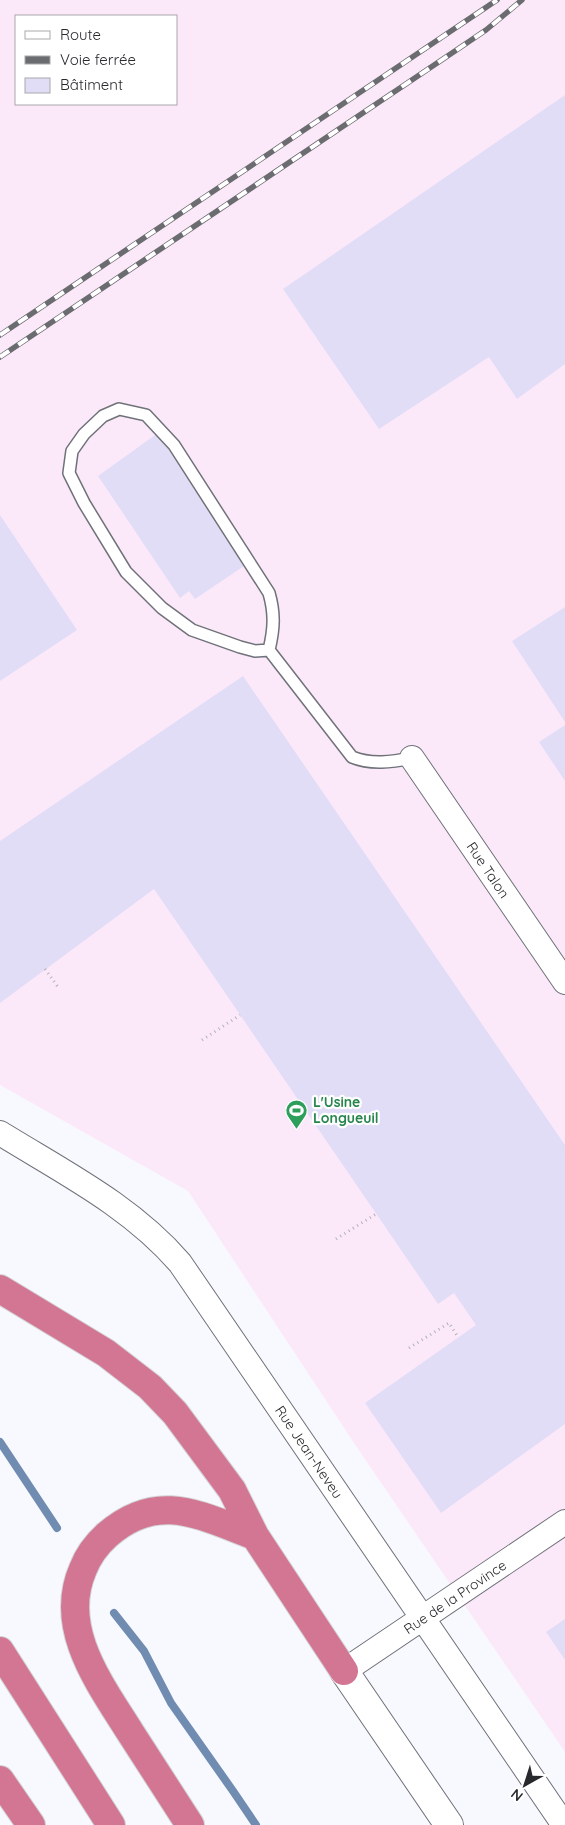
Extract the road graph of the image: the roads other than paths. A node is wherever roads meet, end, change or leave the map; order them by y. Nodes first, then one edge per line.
1 (269, 650) junction
2 (412, 758) joint
3 (565, 982) edge
4 (0, 1133) edge
5 (0, 1289) edge
6 (565, 1522) edge
7 (255, 1536) junction
8 (422, 1618) junction
9 (0, 1651) edge
10 (344, 1671) junction
11 (0, 1780) edge
12 (31, 1825) edge
13 (112, 1825) edge
14 (190, 1825) edge
15 (448, 1825) edge
16 (564, 1825) edge

1 - 1 lane
1 - 2 lane
2 - 3 street, Rue Talon
4 - 8 street, Rue Jean-Neveu
5 - 7 highway
6 - 8 street, Rue de la Province
7 - 10 highway
7 - 14 highway
8 - 10 street, Rue de la Province
8 - 16 street, Rue Jean-Neveu
9 - 13 highway
10 - 15 street
11 - 12 highway

